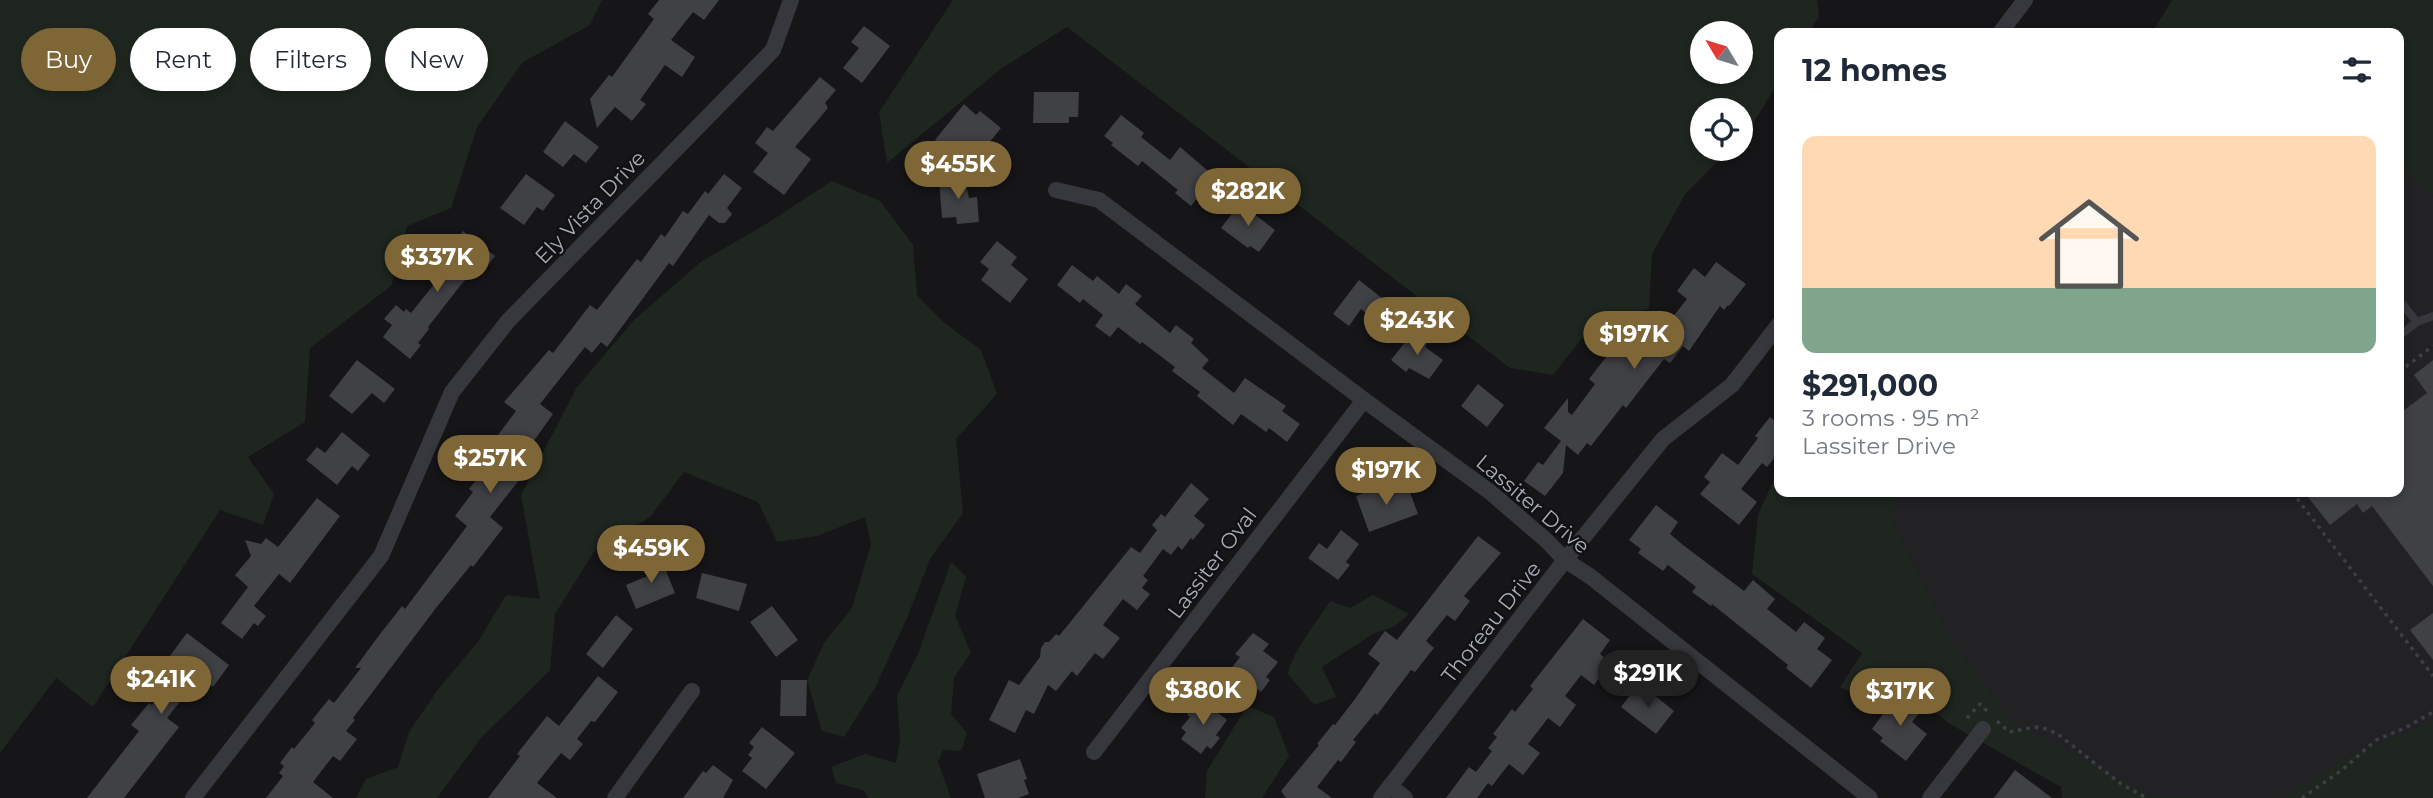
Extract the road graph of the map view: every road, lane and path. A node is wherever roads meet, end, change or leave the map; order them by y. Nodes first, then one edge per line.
1 (792, 0) edge
2 (2025, 0) edge
3 (2004, 28) edge
4 (1056, 190) dead end
5 (2404, 306) edge
6 (2433, 316) edge
7 (2417, 322) junction
8 (1774, 331) edge
9 (2404, 332) edge
10 (2433, 346) edge
11 (2404, 368) edge
12 (1364, 400) junction
13 (2296, 497) edge
14 (1565, 560) junction
15 (2433, 676) edge
16 (692, 691) dead end
17 (2433, 712) edge
18 (1967, 718) dead end
19 (1983, 729) dead end
20 (1094, 752) dead end
21 (1386, 792) edge
22 (193, 798) edge
23 (615, 798) edge
24 (1405, 798) edge
25 (1870, 798) edge
26 (1930, 798) edge
27 (2147, 798) edge
28 (2302, 798) edge

1 - 22 street, Ely Vista Drive
2 - 3 street
4 - 12 street, Lassiter Drive
5 - 7 lane
6 - 7 lane
7 - 9 lane
8 - 14 street, Thoreau Drive
10 - 11 path
12 - 14 street, Lassiter Drive
12 - 20 street, Lassiter Oval
13 - 15 path
14 - 21 street, Thoreau Drive
14 - 25 street, Lassiter Drive
16 - 23 street
17 - 28 path
18 - 27 path
19 - 26 street
21 - 24 street

